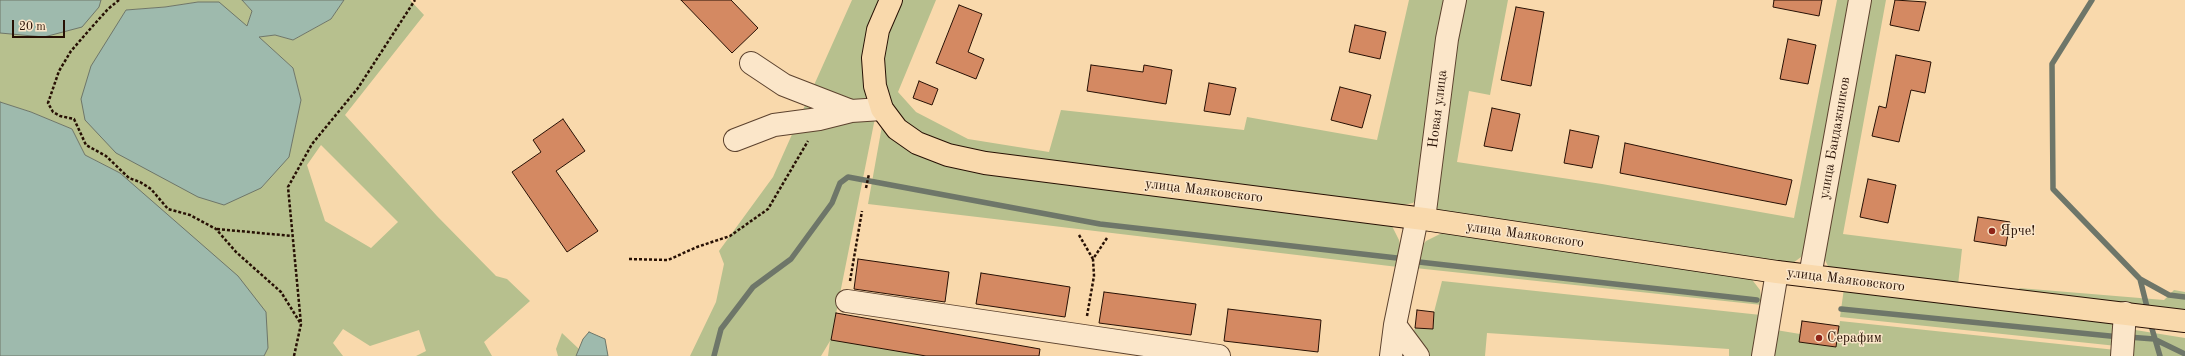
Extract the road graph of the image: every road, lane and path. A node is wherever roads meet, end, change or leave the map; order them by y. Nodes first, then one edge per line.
1 (119, 0) edge
2 (415, 0) edge
3 (891, 0) edge
4 (1455, 0) edge
5 (1860, 0) edge
6 (751, 63) dead end
7 (882, 109) junction
8 (851, 111) junction
9 (819, 119) junction
10 (735, 140) dead end
11 (869, 174) dead end
12 (866, 188) dead end
13 (862, 211) dead end
14 (1420, 219) junction
15 (216, 229) junction
16 (1079, 235) dead end
17 (292, 236) junction
18 (1107, 238) dead end
19 (630, 259) dead end
20 (1093, 259) junction
21 (1777, 272) junction
22 (1810, 276) junction
23 (847, 301) joint
24 (2125, 313) junction
25 (2185, 320) edge
26 (301, 324) junction
27 (1395, 325) junction
28 (1084, 336) junction
29 (294, 356) edge
30 (1219, 356) edge
31 (1391, 356) edge
32 (1418, 356) edge
33 (1763, 356) edge
34 (2122, 356) edge

1 - 15 path
2 - 17 path
3 - 7 main road, улица Маяковского
4 - 14 street, Новая улица
5 - 22 street, улица Бандажников
6 - 8 street
7 - 8 street
7 - 14 main road, улица Маяковского
8 - 9 street
9 - 10 street
9 - 19 path
11 - 12 path
13 - 23 path
14 - 21 main road, улица Маяковского
14 - 27 street, Новая улица
15 - 17 path
15 - 26 path
16 - 20 path
17 - 26 path
18 - 20 path
20 - 28 path
21 - 22 main road, улица Маяковского
21 - 33 street
22 - 24 main road, улица Маяковского
23 - 28 street
24 - 25 main road, улица Маяковского
24 - 34 street
26 - 29 path
27 - 31 street, Новая улица
27 - 32 street
28 - 30 street

